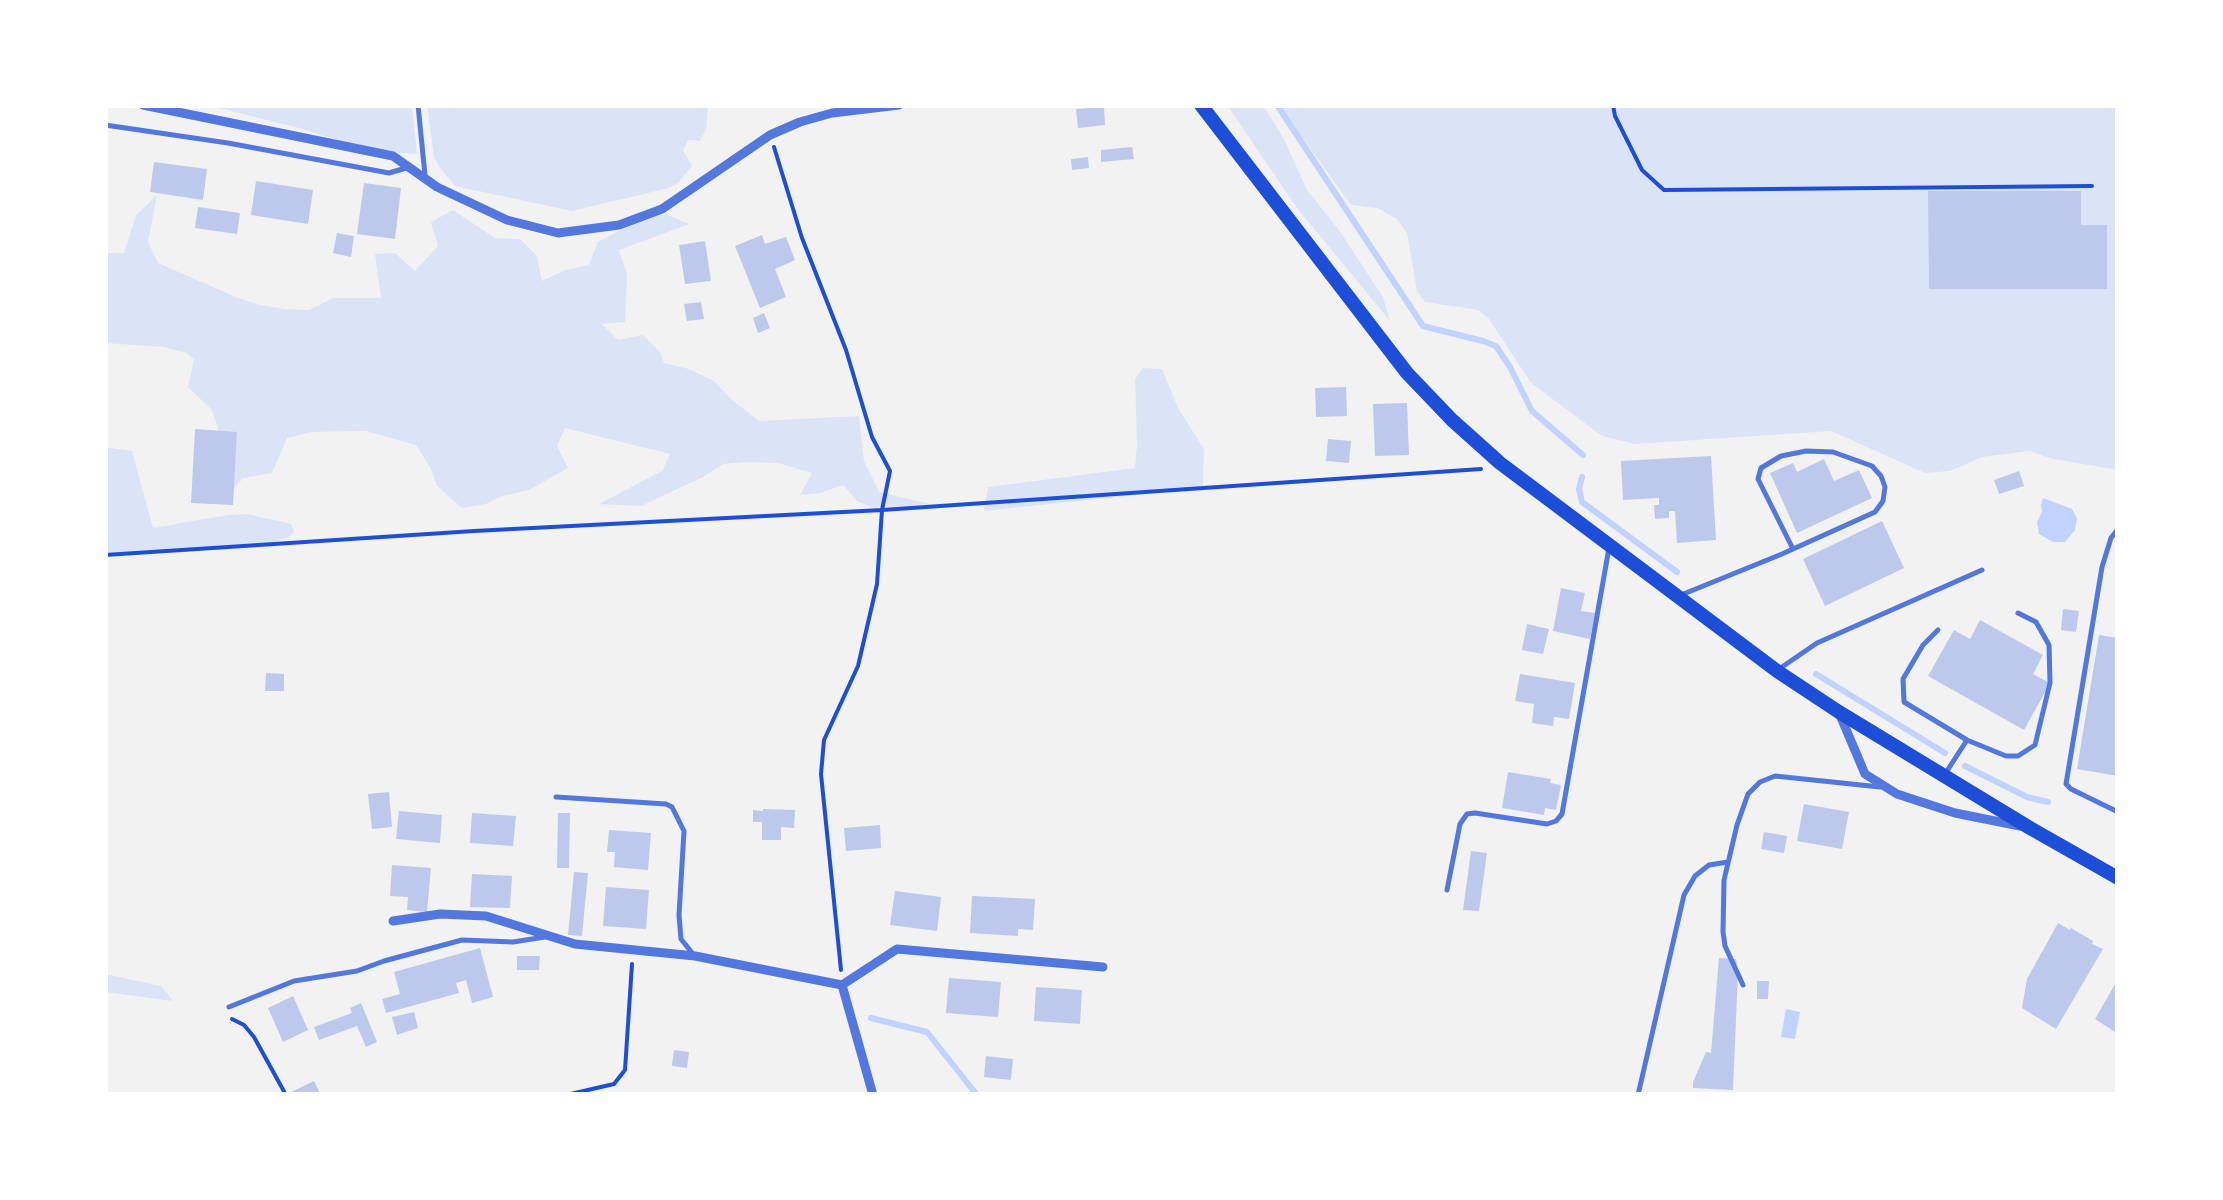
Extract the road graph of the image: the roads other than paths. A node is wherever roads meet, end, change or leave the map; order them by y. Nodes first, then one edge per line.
1 (143, 105) edge
2 (418, 105) edge
3 (899, 105) edge
4 (1201, 105) edge
5 (105, 125) edge
6 (408, 167) junction
7 (426, 178) junction
8 (2118, 529) edge
9 (1610, 546) junction
10 (1793, 549) junction
11 (1982, 570) dead end
12 (1678, 596) junction
13 (2018, 613) dead end
14 (1938, 630) dead end
15 (1777, 670) junction
16 (1839, 712) junction
17 (1967, 740) junction
18 (1943, 776) junction
19 (1888, 788) junction
20 (556, 797) dead end
21 (2118, 812) edge
22 (2030, 828) junction
23 (1728, 862) junction
24 (2118, 878) edge
25 (1447, 890) dead end
26 (393, 920) dead end
27 (548, 936) junction
28 (695, 956) junction
29 (1103, 968) dead end
30 (842, 985) junction
31 (1743, 985) dead end
32 (229, 1006) road end
33 (873, 1095) edge
34 (1638, 1095) edge

1 - 6 street
2 - 7 lane
3 - 7 street
4 - 9 main road
5 - 6 lane
6 - 7 street
8 - 21 lane
9 - 12 main road
9 - 25 lane
10 - 10 lane
10 - 12 lane
11 - 15 lane
12 - 15 main road
13 - 17 lane
14 - 17 lane
15 - 16 main road
16 - 18 main road
16 - 19 street
17 - 18 lane
18 - 22 main road
19 - 22 street
19 - 23 lane
20 - 28 lane
22 - 24 main road
23 - 31 lane
23 - 34 lane
26 - 27 street
27 - 28 street
27 - 32 lane
28 - 30 street
29 - 30 street
30 - 33 street

